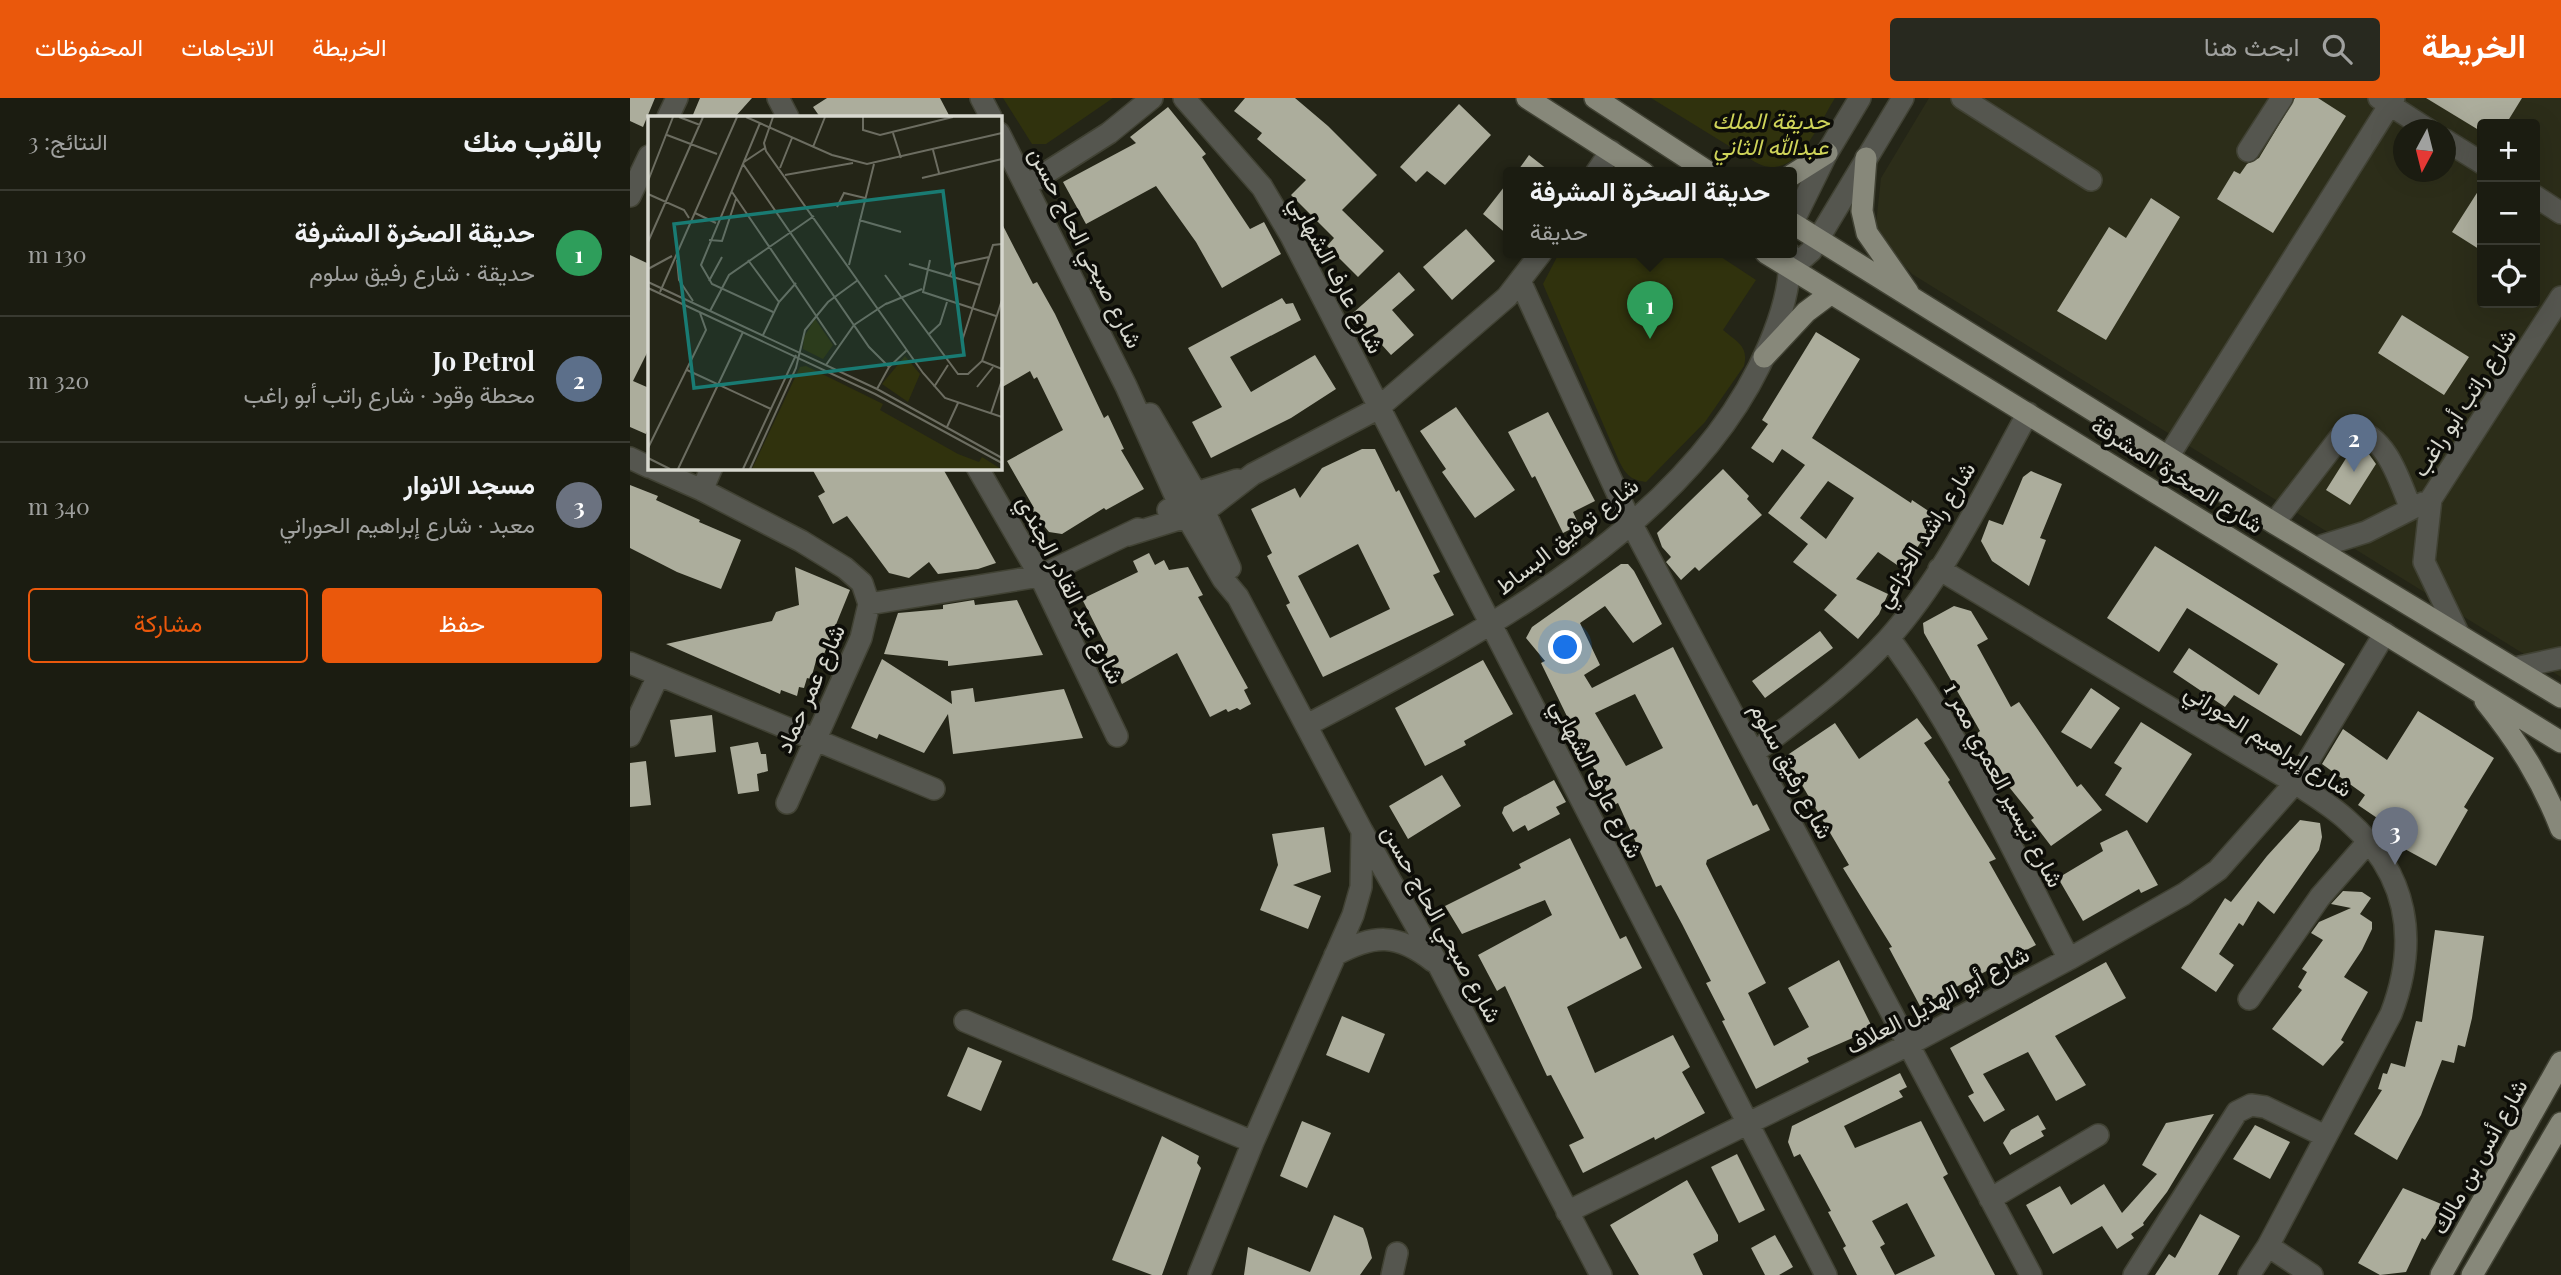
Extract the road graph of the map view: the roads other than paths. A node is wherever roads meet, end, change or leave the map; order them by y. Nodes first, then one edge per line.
1 (677, 98) edge
2 (778, 98) edge
3 (981, 98) edge
4 (1152, 98) edge
5 (1184, 98) edge
6 (1527, 98) edge
7 (1595, 98) edge
8 (1860, 98) edge
9 (1903, 98) edge
10 (1962, 98) edge
11 (2282, 98) edge
12 (2388, 100) edge
13 (668, 116) edge
14 (787, 116) edge
15 (990, 116) edge
16 (2414, 119) edge
17 (1001, 137) edge
18 (2456, 147) edge
19 (1611, 151) junction
20 (2248, 151) dead end
21 (1827, 153) junction
22 (648, 158) edge
23 (1866, 158) junction
24 (2477, 160) edge
25 (1600, 167) edge
26 (1635, 167) edge
27 (1703, 167) edge
28 (1797, 172) edge
29 (2091, 180) dead end
30 (1027, 185) junction
31 (630, 196) edge
32 (2540, 199) edge
33 (2561, 213) edge
34 (1797, 214) edge
35 (1797, 227) edge
36 (1818, 240) junction
37 (1538, 258) edge
38 (1790, 261) edge
39 (1521, 283) junction
40 (1830, 294) junction
41 (2561, 297) edge
42 (1916, 302) junction
43 (1764, 357) junction
44 (1377, 409) junction
45 (2028, 413) junction
46 (2168, 457) junction
47 (630, 458) edge
48 (648, 466) edge
49 (655, 469) edge
50 (711, 469) edge
51 (978, 469) edge
52 (702, 489) junction
53 (2431, 499) junction
54 (1192, 506) junction
55 (2411, 509) junction
56 (1631, 523) junction
57 (2274, 523) junction
58 (2315, 548) junction
59 (1939, 569) junction
60 (1040, 576) junction
61 (869, 604) junction
62 (1490, 626) junction
63 (2385, 633) junction
64 (2459, 635) junction
65 (1889, 638) junction
66 (2561, 659) edge
67 (630, 663) edge
68 (2515, 668) junction
69 (658, 676) junction
70 (2472, 686) junction
71 (2561, 697) edge
72 (1307, 724) junction
73 (630, 736) edge
74 (1118, 736) dead end
75 (814, 741) junction
76 (2561, 742) edge
77 (1755, 752) junction
78 (2295, 783) junction
79 (934, 789) dead end
80 (787, 803) dead end
81 (2561, 829) edge
82 (1362, 831) junction
83 (2368, 842) junction
84 (1335, 954) junction
85 (2069, 959) junction
86 (1439, 966) junction
87 (2249, 999) dead end
88 (965, 1021) dead end
89 (1908, 1045) junction
90 (2560, 1061) edge
91 (2561, 1123) edge
92 (1746, 1126) junction
93 (2098, 1135) dead end
94 (2325, 1136) junction
95 (1253, 1142) junction
96 (1990, 1199) junction
97 (1567, 1212) junction
98 (2267, 1246) junction
99 (1397, 1253) dead end
100 (1199, 1275) edge
101 (1392, 1275) edge
102 (1601, 1275) edge
103 (1826, 1275) edge
104 (2031, 1275) edge
105 (2134, 1275) edge
106 (2249, 1275) edge
107 (2312, 1275) edge
108 (2441, 1275) edge
109 (2472, 1275) edge

1 - 13 street
2 - 14 street
3 - 15 street
4 - 30 street
5 - 44 street, شارع عارف الشهابي
6 - 19 main road
7 - 27 main road
8 - 21 street
9 - 23 street
10 - 29 street
11 - 20 street
12 - 16 street
12 - 46 street
17 - 30 street, شارع صبحي الحاج حسن
18 - 24 street
19 - 25 street
19 - 26 main road
21 - 28 main road
21 - 34 street
22 - 31 street
23 - 36 street
23 - 42 main road
30 - 54 street, شارع صبحي الحاج حسن
32 - 33 street
35 - 36 main road, شارع الصخرة المشرفة
36 - 38 street
36 - 42 main road, شارع الصخرة المشرفة
37 - 39 street
38 - 40 main road, شارع الصخرة المشرفة
38 - 43 street, شارع توفيق البساط
39 - 44 street
39 - 56 street, شارع رفيق سلوم
40 - 43 main road
40 - 45 main road, شارع الصخرة المشرفة
41 - 53 street, شارع راتب أبو راغب
42 - 46 main road, شارع الصخرة المشرفة
43 - 56 street, شارع توفيق البساط
44 - 54 street
44 - 62 street, شارع عارف الشهابي
45 - 59 street, شارع راشد الخزاعي
45 - 63 main road, شارع الصخرة المشرفة
46 - 57 main road, شارع الصخرة المشرفة
47 - 48 street, شارع عمر حماد
49 - 52 street, شارع عمر حماد
50 - 52 street
51 - 60 street, شارع عبد القادر الجندي
52 - 61 street, شارع عمر حماد
53 - 55 street, شارع راتب أبو راغب
53 - 64 street, شارع راتب أبو راغب
54 - 60 street
54 - 72 street, شارع صبحي الحاج حسن
55 - 57 street
55 - 58 street, شارع راتب أبو راغب
56 - 62 street, شارع توفيق البساط
56 - 77 street, شارع رفيق سلوم
57 - 58 main road, شارع الصخرة المشرفة
58 - 64 main road, شارع الصخرة المشرفة
59 - 65 street, شارع راشد الخزاعي
59 - 78 street, شارع إبراهيم الحوراني
60 - 61 street
60 - 74 street, شارع عبد القادر الجندي
61 - 75 street, شارع عمر حماد
62 - 72 street, شارع توفيق البساط
62 - 92 street, شارع عارف الشهابي
63 - 70 main road, شارع الصخرة المشرفة
63 - 78 street, شارع أبو الهذيل العلاف
64 - 68 main road, شارع الصخرة المشرفة
65 - 77 street, شارع راشد الخزاعي
65 - 85 street, شارع تيسير العمري ممر 1
66 - 68 street
67 - 69 street
68 - 71 main road, شارع الصخرة المشرفة
69 - 73 street
69 - 75 street
70 - 76 main road, شارع الصخرة المشرفة
70 - 81 main road
72 - 82 street, شارع صبحي الحاج حسن
75 - 79 street
75 - 80 street, شارع عمر حماد
77 - 89 street, شارع رفيق سلوم
78 - 83 street, شارع إبراهيم الحوراني
78 - 85 street, شارع أبو الهذيل العلاف
82 - 84 street
82 - 86 street, شارع صبحي الحاج حسن
83 - 87 street
83 - 94 street, شارع إبراهيم الحوراني
84 - 86 street
84 - 95 street
85 - 89 street, شارع أبو الهذيل العلاف
86 - 97 street, شارع صبحي الحاج حسن
88 - 95 street
89 - 92 street, شارع أبو الهذيل العلاف
89 - 96 street, شارع رفيق سلوم
90 - 108 main road, شارع أنس بن مالك
91 - 109 main road
92 - 97 street, شارع أبو الهذيل العلاف
92 - 103 street, شارع عارف الشهابي
93 - 96 street
94 - 98 street, شارع إبراهيم الحوراني
94 - 105 street
95 - 100 street
96 - 104 street, شارع رفيق سلوم
97 - 102 street, شارع صبحي الحاج حسن
98 - 106 street, شارع إبراهيم الحوراني
98 - 107 street
99 - 101 street

